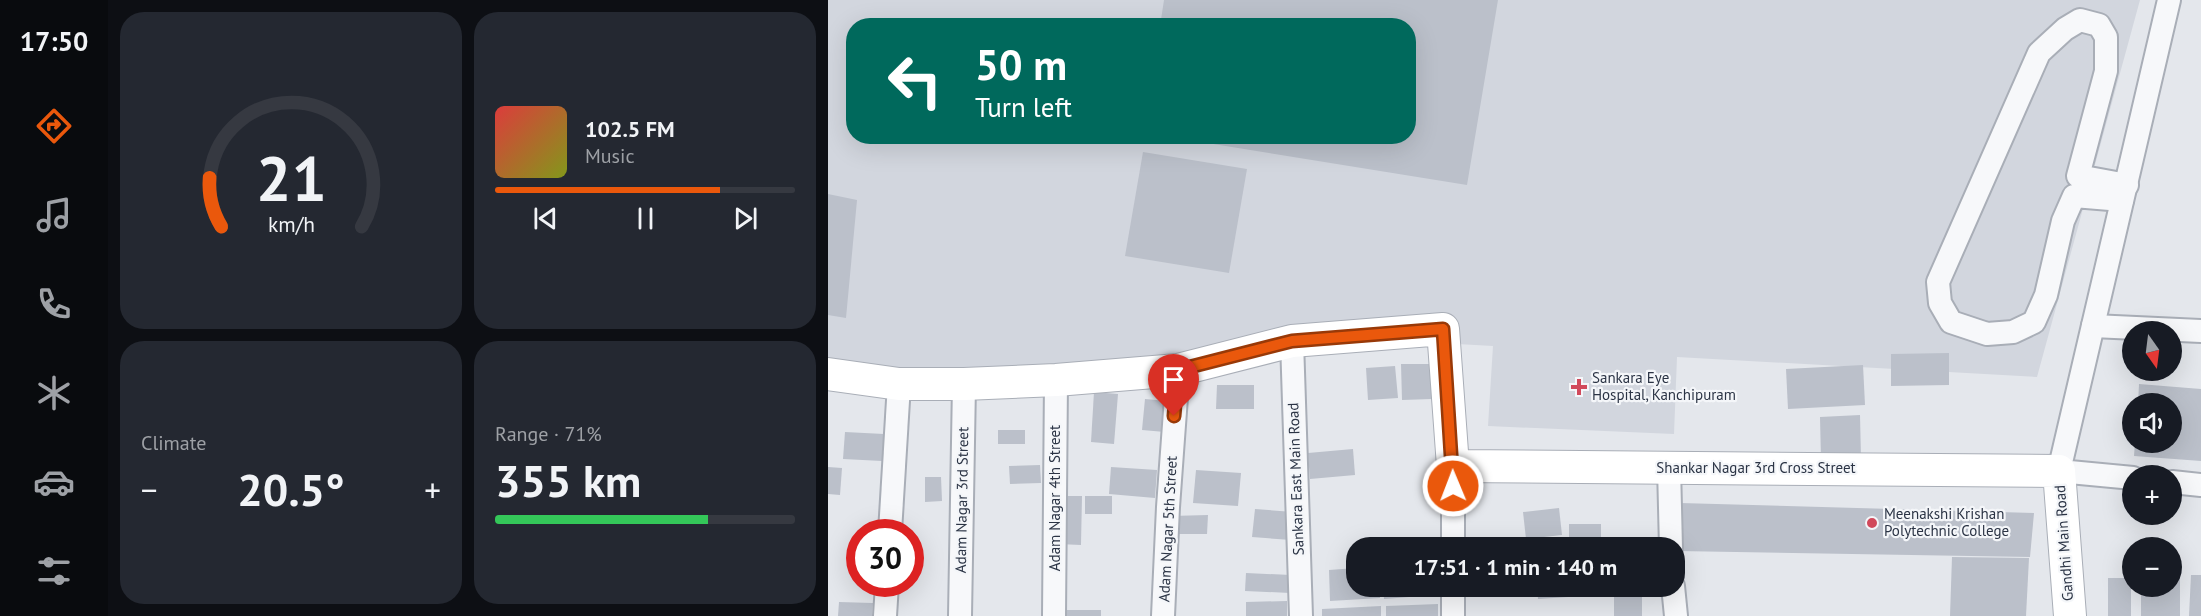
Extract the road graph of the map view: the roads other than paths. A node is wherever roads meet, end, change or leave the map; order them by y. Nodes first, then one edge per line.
1 (2169, 0) edge
2 (2076, 186) junction
3 (2125, 192) junction
4 (2093, 326) junction
5 (2201, 331) edge
6 (1292, 341) junction
7 (1178, 370) junction
8 (828, 374) edge
9 (1056, 380) junction
10 (899, 384) junction
11 (964, 384) junction
12 (1452, 466) junction
13 (1669, 467) junction
14 (2059, 471) junction
15 (2122, 477) edge
16 (2182, 483) edge
17 (2201, 484) edge
18 (891, 519) edge
19 (1453, 537) edge
20 (1671, 537) edge
21 (886, 597) edge
22 (1453, 597) edge
23 (1674, 597) edge
24 (885, 616) edge
25 (960, 616) edge
26 (1054, 616) edge
27 (1163, 616) edge
28 (1301, 616) edge
29 (1453, 616) edge
30 (1676, 616) edge
31 (2070, 616) edge

1 - 3 street
2 - 2 street
2 - 3 street
3 - 4 street
4 - 5 street
4 - 14 street
6 - 7 street
6 - 12 street
6 - 28 street, Sankara East Main Road
7 - 9 street
7 - 27 street, Adam Nagar 5th Street
8 - 10 street
9 - 11 street
9 - 26 street, Adam Nagar 4th Street
10 - 11 street
10 - 18 street
11 - 25 street, Adam Nagar 3rd Street
12 - 13 street, Shankar Nagar 3rd Cross Street
12 - 19 street
13 - 14 street, Shankar Nagar 3rd Cross Street
13 - 20 street
14 - 15 street
14 - 31 street, Gandhi Main Road
16 - 17 street
21 - 24 street
22 - 29 street
23 - 30 street

